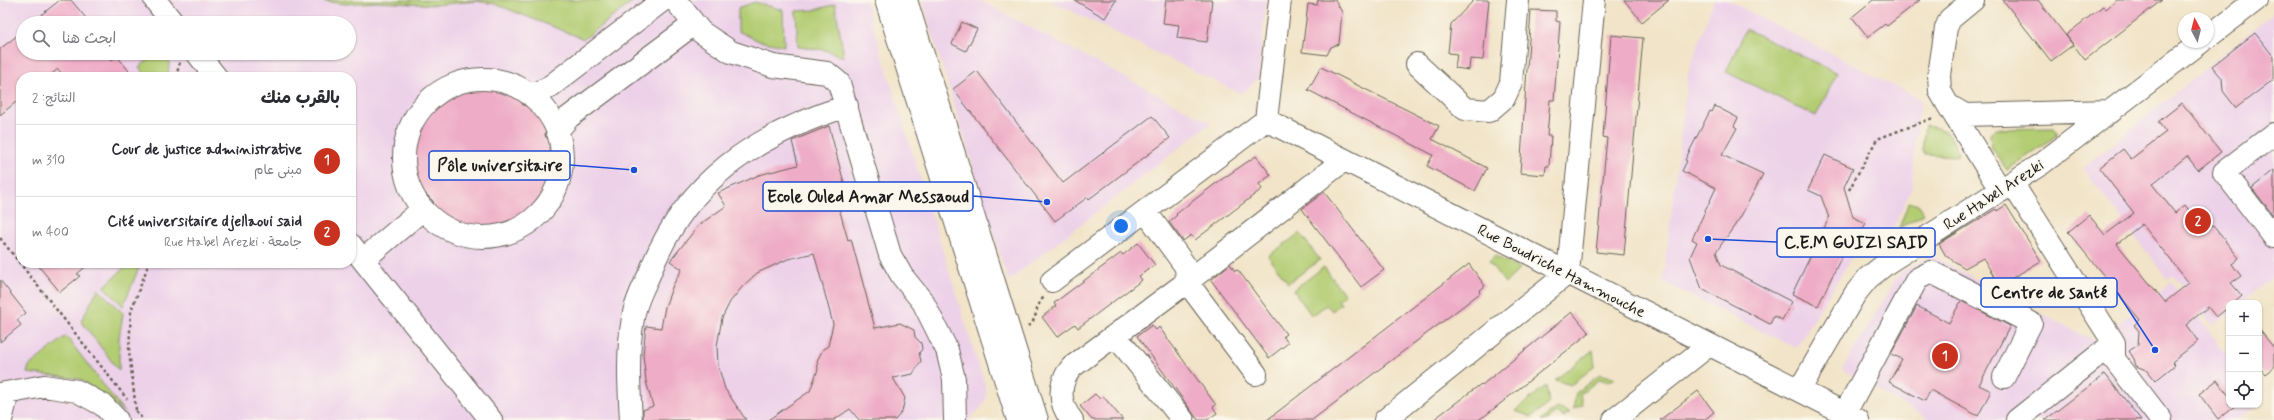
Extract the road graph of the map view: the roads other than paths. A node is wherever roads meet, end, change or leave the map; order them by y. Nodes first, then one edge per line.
1 (155, 0) edge
2 (663, 0) edge
3 (675, 0) edge
4 (886, 0) edge
5 (906, 0) edge
6 (1280, 0) edge
7 (1518, 0) edge
8 (1594, 0) edge
9 (1973, 0) edge
10 (2256, 0) edge
11 (168, 16) edge
12 (694, 24) junction
13 (2214, 32) edge
14 (2193, 48) edge
15 (194, 60) edge
16 (1417, 64) dead end
17 (210, 72) edge
18 (531, 95) junction
19 (847, 106) junction
20 (1949, 108) junction
21 (2112, 111) junction
22 (1266, 120) junction
23 (557, 131) junction
24 (2274, 134) edge
25 (1344, 160) junction
26 (2006, 187) junction
27 (423, 209) junction
28 (1146, 212) junction
29 (2274, 237) edge
30 (357, 252) edge
31 (1568, 273) junction
32 (1052, 281) road end
33 (1187, 282) junction
34 (1115, 335) junction
35 (2114, 343) junction
36 (1709, 345) junction
37 (1256, 374) dead end
38 (2004, 377) dead end
39 (1800, 389) junction
40 (4, 394) edge
41 (1015, 410) edge
42 (126, 415) edge
43 (1852, 416) edge
44 (1, 420) edge
45 (491, 420) edge
46 (631, 420) edge
47 (955, 420) edge
48 (1000, 420) edge
49 (1037, 420) edge
50 (1072, 420) edge
51 (1183, 420) edge
52 (1385, 420) edge
53 (1614, 420) edge
54 (2017, 420) edge
55 (2161, 420) edge

1 - 11 street
2 - 18 street
3 - 12 street
4 - 41 street
5 - 49 street
6 - 22 street
7 - 16 street
8 - 31 street
9 - 20 street
10 - 13 street
12 - 19 street
12 - 23 street
14 - 21 street, Rue Habel Arezki
15 - 17 street
18 - 23 street
18 - 27 street
19 - 46 street
19 - 47 street
20 - 21 street
20 - 26 street
21 - 26 street, Rue Habel Arezki
22 - 25 street, Rue Boudriche Hammouche
22 - 28 street
23 - 27 street
24 - 29 street
25 - 31 street, Rue Boudriche Hammouche
25 - 33 street
26 - 35 street
26 - 39 street, Rue Habel Arezki
27 - 30 street
28 - 32 street
28 - 33 street
30 - 45 street
31 - 36 street, Rue Boudriche Hammouche
31 - 52 street
33 - 34 street
33 - 37 street
34 - 50 street
34 - 51 street
35 - 54 street
35 - 55 street
36 - 39 street, Rue Boudriche Hammouche
36 - 53 street
38 - 43 street
39 - 43 street, Rue Boudriche Hammouche
40 - 42 street
40 - 44 street
41 - 48 street

